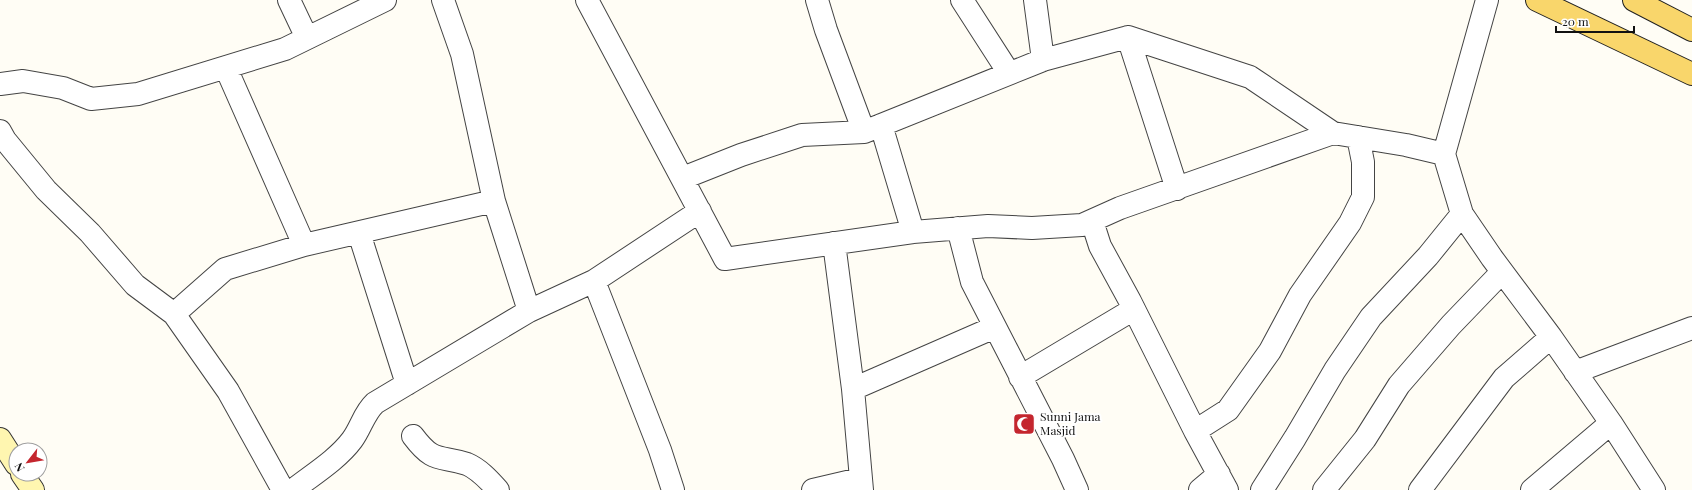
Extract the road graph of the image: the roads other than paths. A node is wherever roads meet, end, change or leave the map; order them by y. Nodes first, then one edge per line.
1 (289, 0) edge
2 (385, 0) edge
3 (443, 0) edge
4 (587, 0) edge
5 (817, 0) edge
6 (962, 0) edge
7 (1035, 0) edge
8 (1487, 0) edge
9 (1537, 0) edge
10 (1634, 0) edge
11 (1692, 30) edge
12 (1128, 37) junction
13 (307, 38) junction
14 (1043, 60) junction
15 (226, 68) junction
16 (1009, 73) junction
17 (1692, 74) edge
18 (0, 84) edge
19 (873, 129) junction
20 (0, 131) edge
21 (1333, 133) junction
22 (1358, 137) junction
23 (1444, 154) junction
24 (683, 178) junction
25 (1177, 189) junction
26 (494, 201) junction
27 (700, 211) junction
28 (1462, 214) junction
29 (1092, 221) junction
30 (958, 228) junction
31 (913, 232) junction
32 (358, 233) junction
33 (834, 243) junction
34 (304, 245) junction
35 (1502, 272) junction
36 (594, 281) junction
37 (1134, 309) junction
38 (529, 311) junction
39 (174, 314) junction
40 (995, 328) junction
41 (1692, 328) edge
42 (1551, 337) junction
43 (1575, 372) junction
44 (1020, 377) junction
45 (407, 384) junction
46 (853, 389) junction
47 (1611, 423) junction
48 (1195, 431) junction
49 (413, 436) dead end
50 (0, 439) edge
51 (8, 452) edge
52 (1223, 482) edge
53 (861, 484) edge
54 (283, 490) edge
55 (293, 490) edge
56 (498, 490) edge
57 (673, 490) edge
58 (813, 490) edge
59 (1077, 490) edge
60 (1200, 490) edge
61 (1262, 490) edge
62 (1324, 490) edge
63 (1420, 490) edge
64 (1532, 490) edge
65 (1654, 490) edge

1 - 13 street
2 - 13 street
3 - 26 street
4 - 24 street
5 - 19 street
6 - 16 street
7 - 14 street
8 - 23 street
9 - 17 main road
10 - 11 main road
12 - 14 street
12 - 21 street
12 - 25 street
13 - 15 street
14 - 16 street
15 - 18 street
15 - 34 street
16 - 19 street
19 - 24 street
19 - 31 street
20 - 39 street
21 - 22 street
21 - 25 street
22 - 23 street
22 - 48 street
23 - 28 street
24 - 27 street
25 - 29 street
26 - 32 street
26 - 38 street
27 - 33 street
27 - 36 street
28 - 35 street
28 - 61 street
29 - 30 street
29 - 37 street
30 - 31 street
30 - 40 street
31 - 33 street
32 - 34 street
32 - 45 street
33 - 46 street
34 - 39 street
35 - 42 street
35 - 62 street
36 - 38 street
36 - 57 street
37 - 44 street
37 - 48 street
38 - 45 street
39 - 54 street
40 - 44 street
40 - 46 street
41 - 43 street
42 - 43 street
42 - 63 street
43 - 47 street
44 - 59 street
45 - 55 street
46 - 53 street
47 - 64 street
47 - 65 street
48 - 52 street
49 - 56 street
50 - 51 street
52 - 60 street
53 - 58 street

